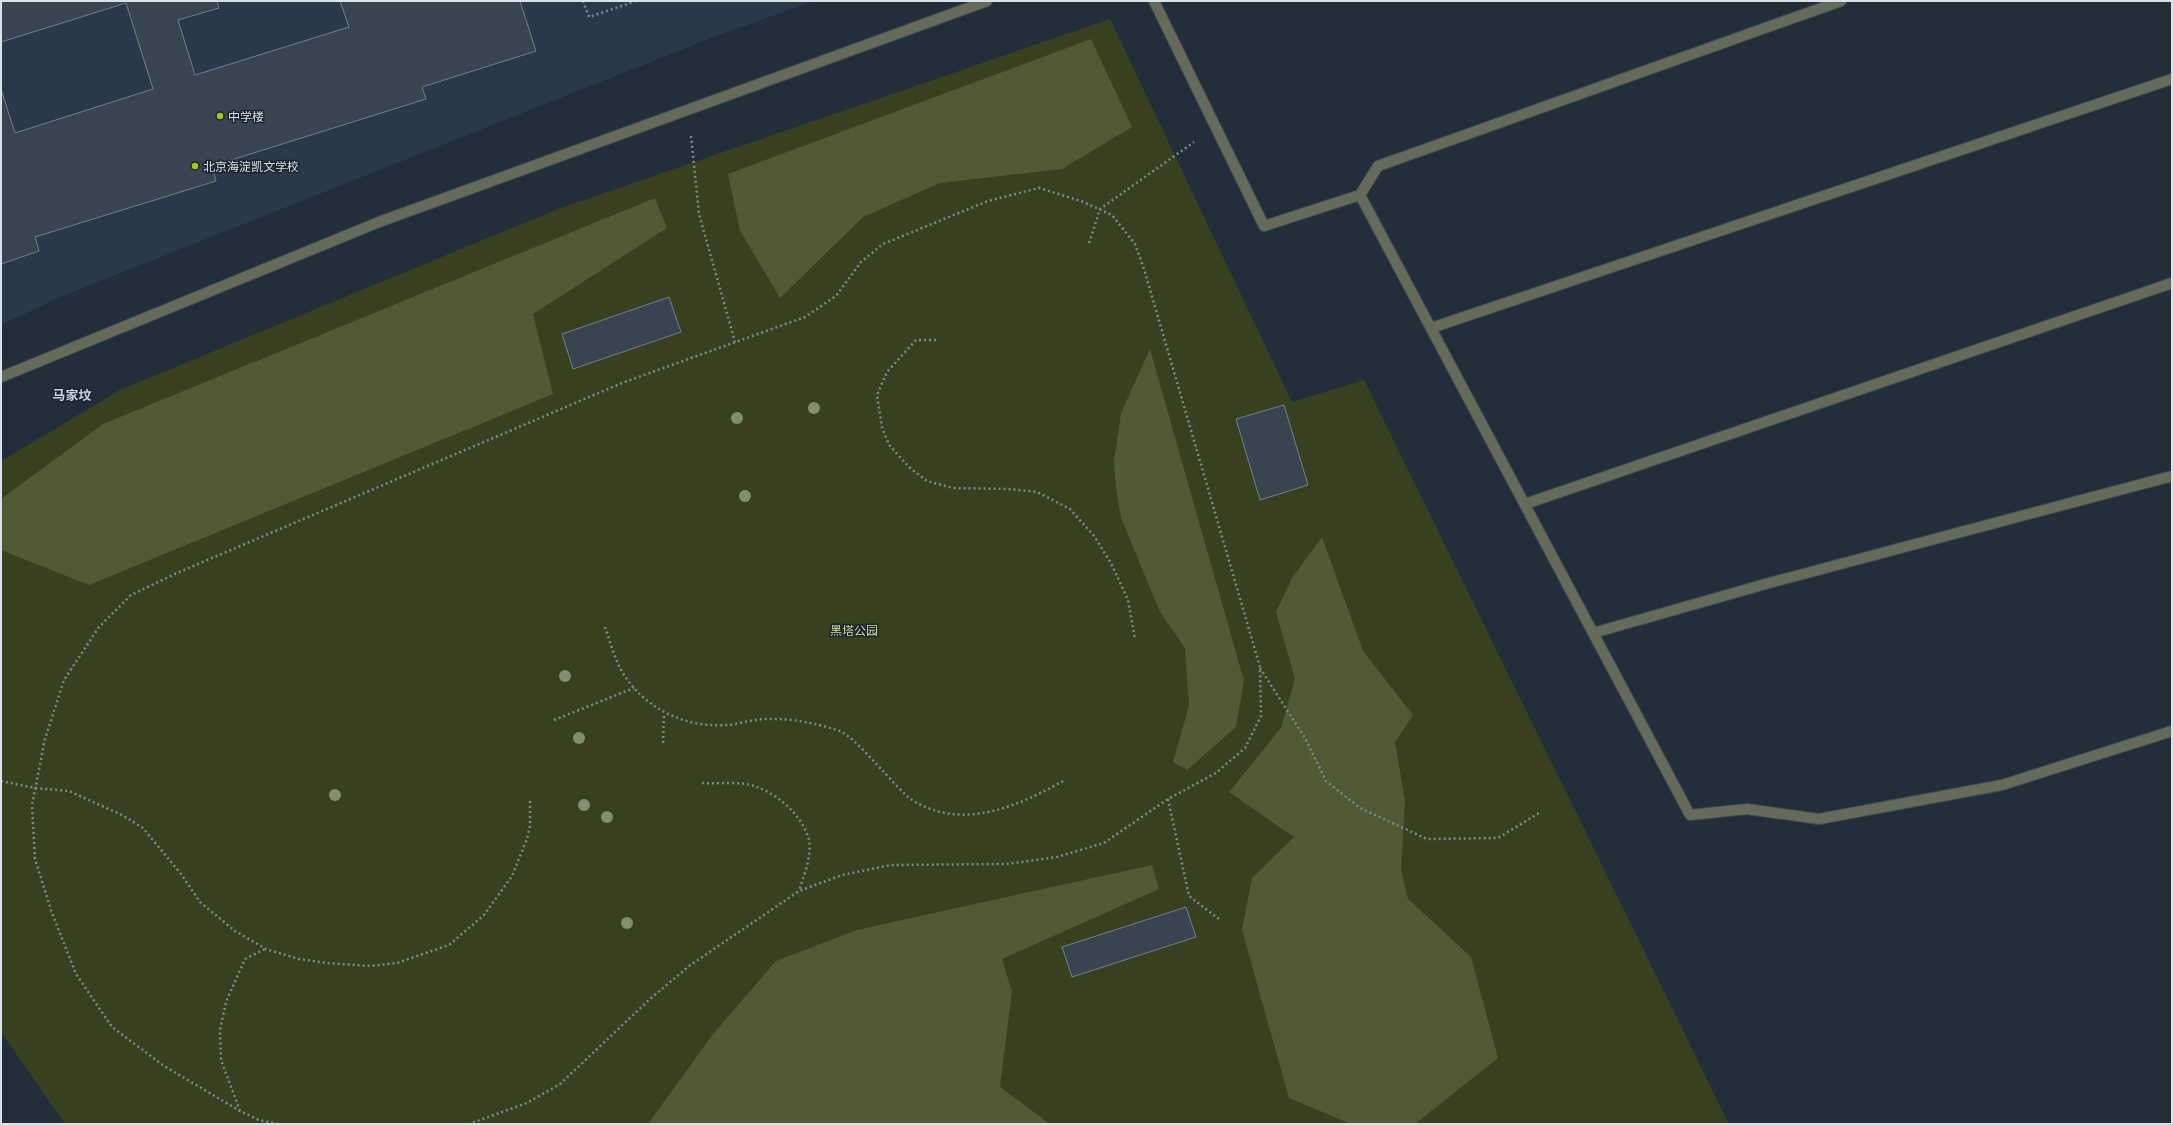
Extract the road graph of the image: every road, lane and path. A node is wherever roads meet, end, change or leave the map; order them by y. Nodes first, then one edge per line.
1 (583, 1) edge
2 (636, 1) edge
3 (987, 1) edge
4 (1154, 1) edge
5 (1841, 1) edge
6 (2172, 79) edge
7 (688, 110) junction
8 (1216, 127) junction
9 (1360, 195) junction
10 (1100, 209) junction
11 (1089, 243) dead end
12 (2172, 283) edge
13 (1431, 328) junction
14 (936, 340) dead end
15 (735, 342) junction
16 (1, 377) edge
17 (2172, 476) edge
18 (1525, 504) junction
19 (605, 627) dead end
20 (1593, 633) junction
21 (1135, 639) dead end
22 (1260, 667) junction
23 (634, 688) junction
24 (664, 714) junction
25 (554, 720) dead end
26 (2172, 730) edge
27 (663, 743) dead end
28 (1065, 780) dead end
29 (1, 781) edge
30 (702, 783) dead end
31 (35, 788) junction
32 (530, 799) dead end
33 (1168, 799) junction
34 (1539, 814) dead end
35 (799, 891) junction
36 (1219, 919) dead end
37 (266, 949) junction
38 (240, 1111) junction
39 (278, 1124) edge
40 (469, 1124) edge

1 - 2 path
3 - 7 street
4 - 8 street
5 - 9 street
6 - 13 street
7 - 15 path
7 - 16 street
8 - 9 street
8 - 10 path
9 - 13 street
10 - 11 path
10 - 15 path
10 - 22 path
12 - 18 street
13 - 18 street
14 - 21 path
15 - 31 path
17 - 20 street
18 - 20 street
19 - 23 path
20 - 26 street
22 - 33 path
22 - 34 path
23 - 24 path
23 - 25 path
24 - 27 path
24 - 28 path
29 - 31 path
30 - 35 path
31 - 37 path
31 - 38 path
32 - 37 path
33 - 35 path
33 - 36 path
35 - 40 path
37 - 38 path
38 - 39 path

